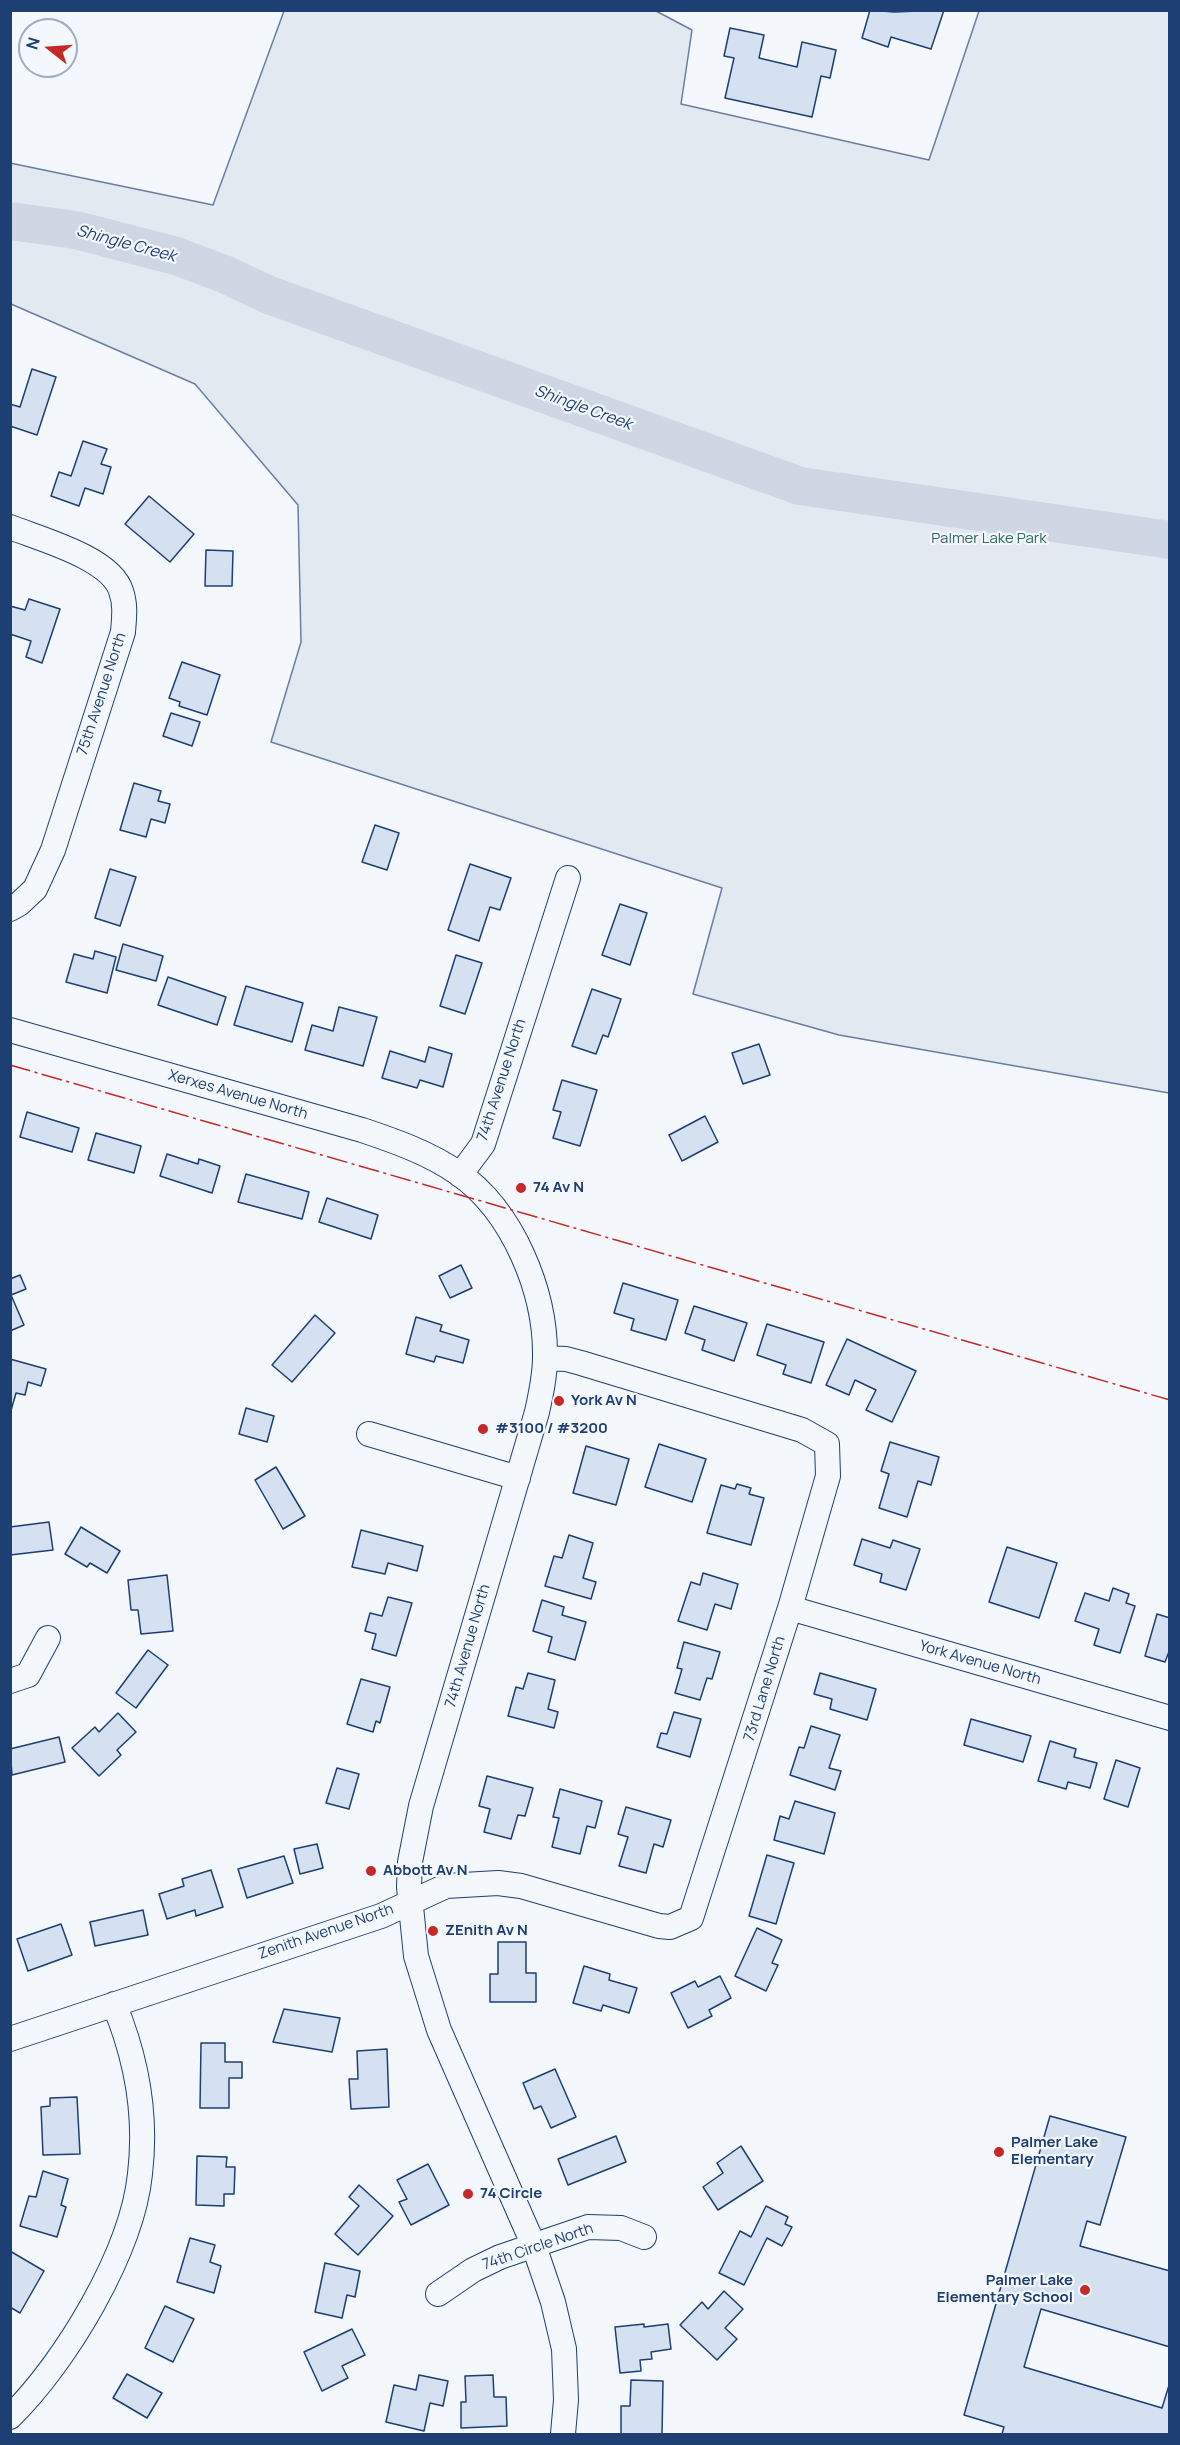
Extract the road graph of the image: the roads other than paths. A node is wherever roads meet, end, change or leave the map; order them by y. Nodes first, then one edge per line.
1 (10, 527) edge
2 (568, 878) dead end
3 (10, 909) edge
4 (10, 1030) edge
5 (460, 1174) junction
6 (545, 1358) junction
7 (369, 1434) dead end
8 (518, 1478) junction
9 (790, 1608) junction
10 (48, 1638) dead end
11 (10, 1681) edge
12 (1170, 1718) edge
13 (410, 1902) junction
14 (679, 1924) joint
15 (114, 2004) junction
16 (10, 2039) edge
17 (644, 2237) dead end
18 (534, 2246) junction
19 (438, 2294) dead end
20 (10, 2417) edge
21 (563, 2434) edge

1 - 3 street, 75th Avenue North
2 - 5 street, 74th Avenue North
4 - 5 street, Xerxes Avenue North
5 - 6 street, 74th Avenue North
6 - 8 street, 74th Avenue North
6 - 9 street, 73rd Lane North
7 - 8 street
8 - 13 street, 74th Avenue North
9 - 12 street, York Avenue North
9 - 14 street, 73rd Lane North
10 - 11 street
13 - 14 street, Zenith Avenue North
13 - 15 street, Zenith Avenue North
13 - 18 street, 74th Avenue North
15 - 16 street, Zenith Avenue North
15 - 20 street
17 - 18 street, 74th Circle North
18 - 19 street, 74th Circle North
18 - 21 street, 74th Avenue North

